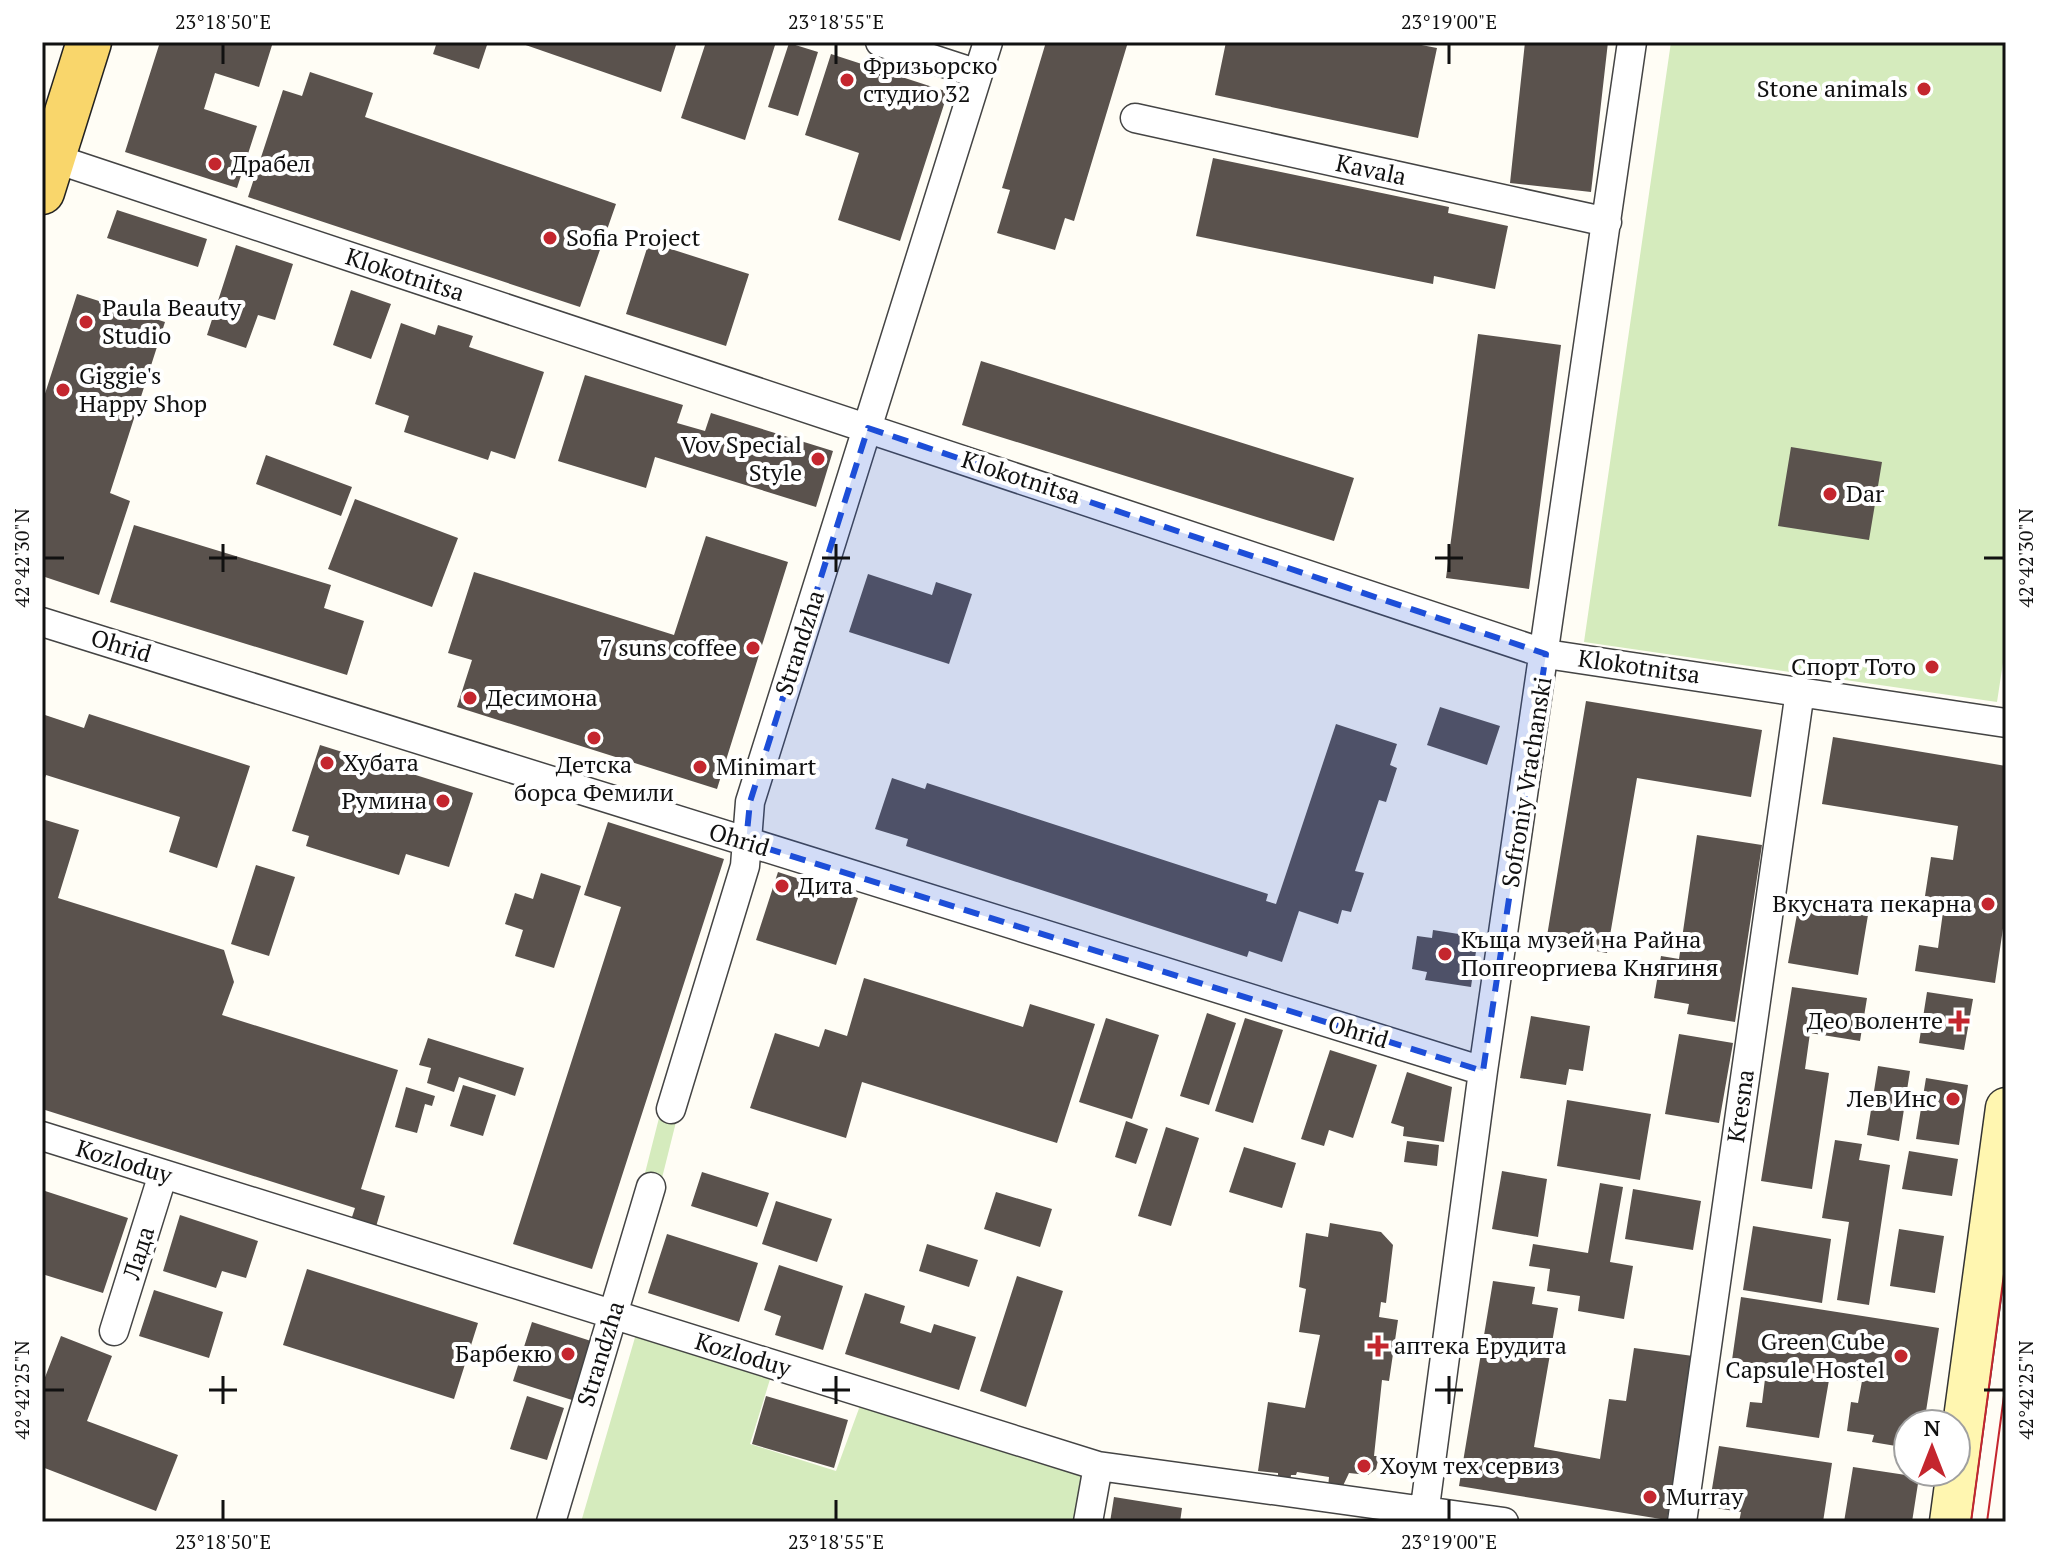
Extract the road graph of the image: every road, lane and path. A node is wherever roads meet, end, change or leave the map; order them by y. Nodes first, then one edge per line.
1 (89, 42) edge
2 (880, 42) edge
3 (988, 42) edge
4 (1632, 42) edge
5 (978, 74) junction
6 (1135, 118) dead end
7 (48, 175) edge
8 (1607, 222) junction
9 (868, 428) junction
10 (42, 622) edge
11 (1546, 654) junction
12 (1800, 691) junction
13 (2006, 723) edge
14 (746, 842) junction
15 (1483, 1071) junction
16 (2006, 1108) edge
17 (671, 1109) dead end
18 (42, 1136) edge
19 (163, 1174) junction
20 (651, 1187) dead end
21 (613, 1314) junction
22 (114, 1331) dead end
23 (1098, 1466) junction
24 (1424, 1517) edge
25 (551, 1522) edge
26 (1088, 1522) edge
27 (1504, 1522) edge
28 (1682, 1522) edge
29 (1950, 1522) edge

1 - 7 main road
2 - 5 street
3 - 5 street, Strandzha
4 - 8 street, Sofroniy Vrachanski
5 - 9 street, Strandzha
6 - 8 street, Kavala
7 - 9 street, Klokotnitsa
8 - 11 street, Sofroniy Vrachanski
9 - 11 street, Klokotnitsa
9 - 14 street, Strandzha
10 - 14 street, Ohrid
11 - 12 street, Klokotnitsa
11 - 15 street, Sofroniy Vrachanski
12 - 13 street, Klokotnitsa
12 - 28 street, Kresna
14 - 15 street, Ohrid
14 - 17 street, Strandzha
15 - 24 street, Sofroniy Vrachanski
16 - 29 main road
18 - 19 street, Kozloduy
19 - 21 street, Kozloduy
19 - 22 street, Лада
20 - 21 street, Strandzha
21 - 23 street, Kozloduy
21 - 25 street, Strandzha
23 - 24 street, Kozloduy
23 - 26 street
24 - 27 street, Kozloduy

